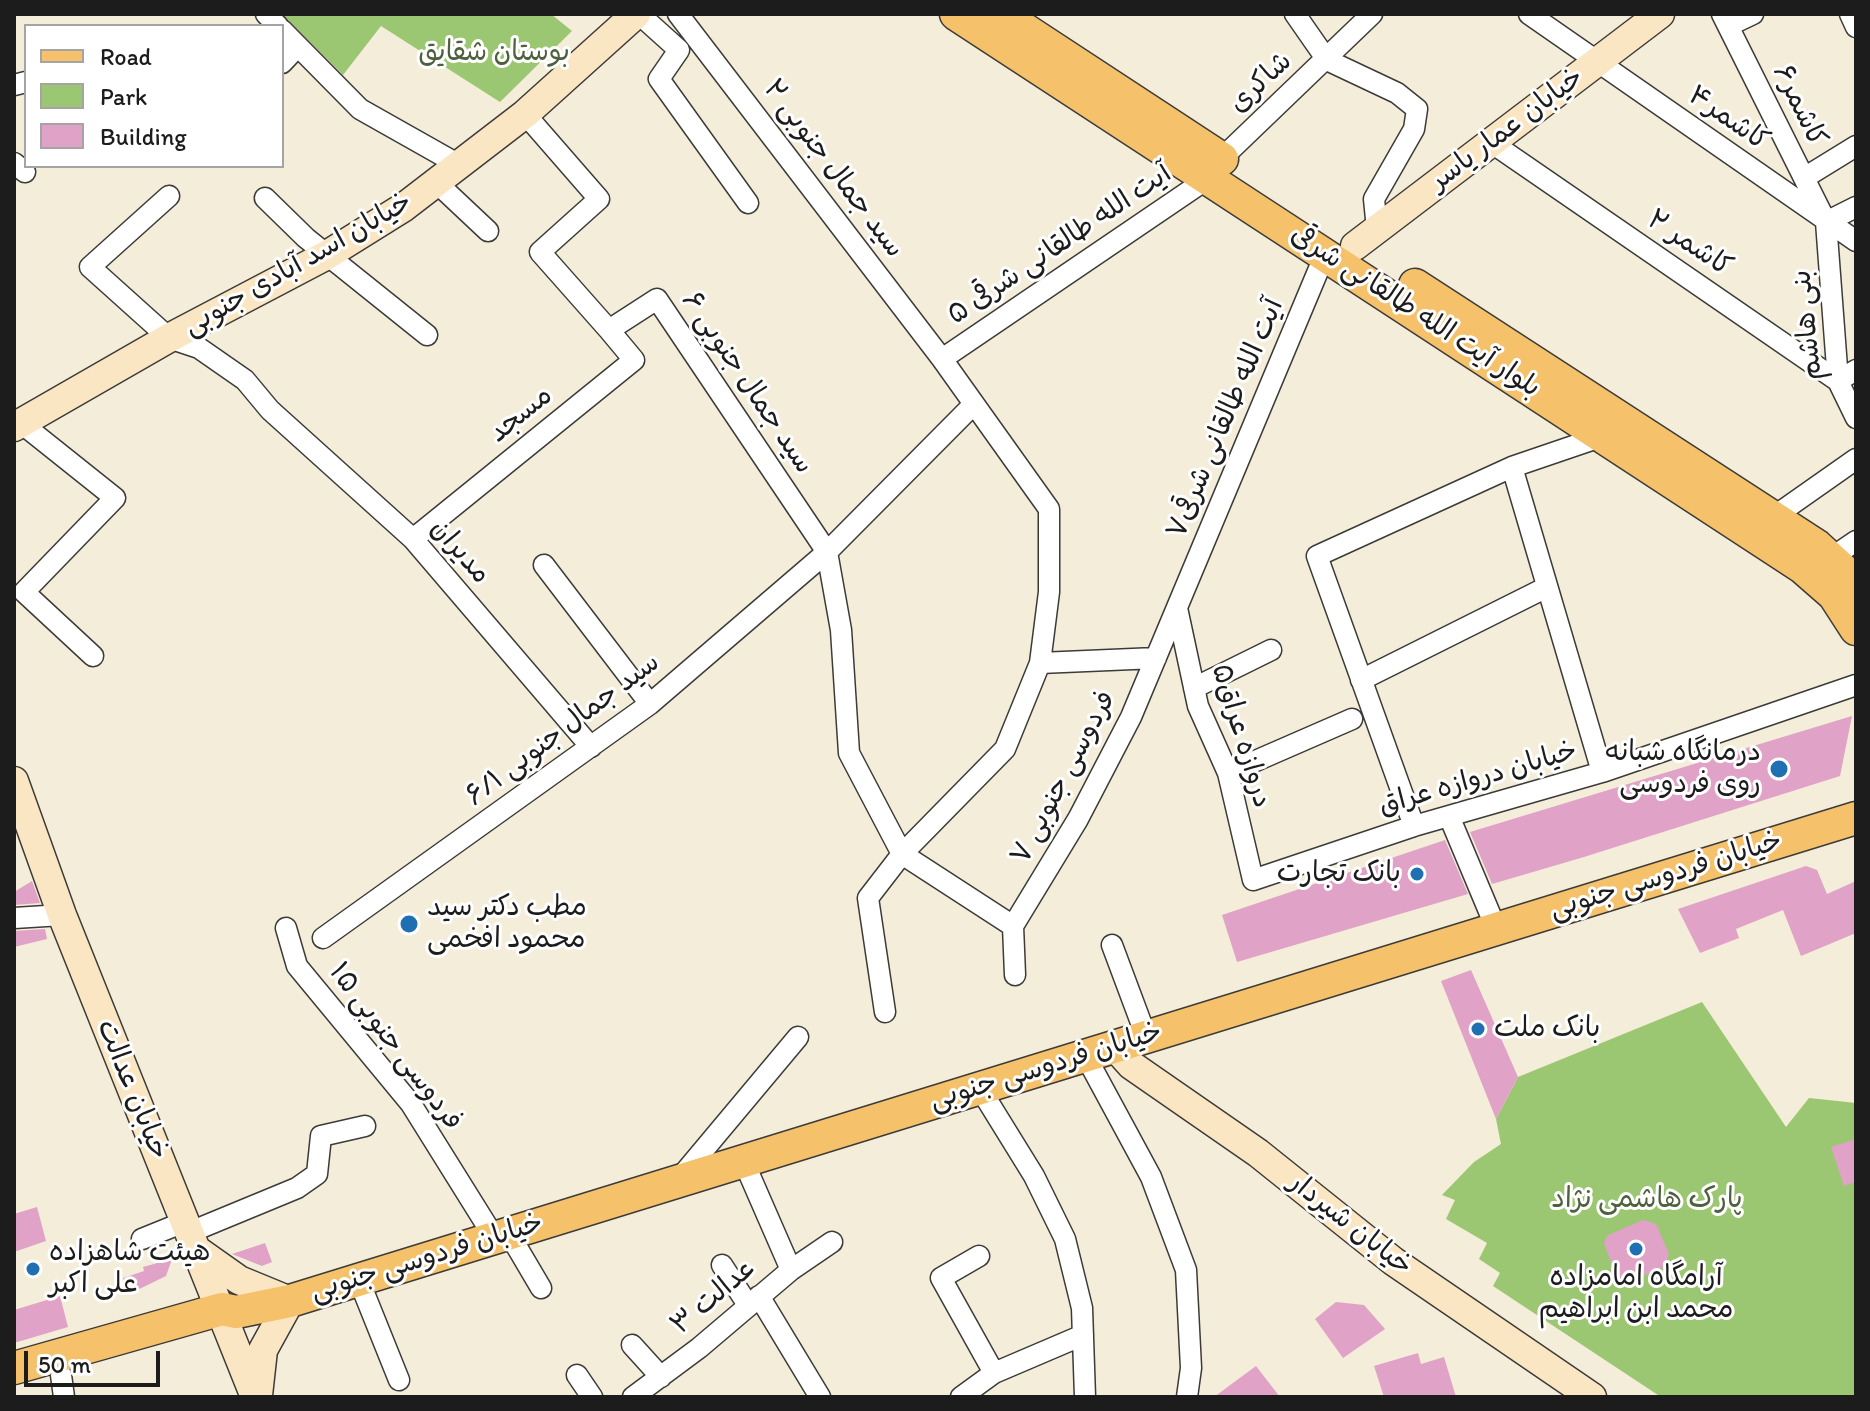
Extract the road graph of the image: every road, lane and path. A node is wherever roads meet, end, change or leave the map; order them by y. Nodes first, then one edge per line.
1 (638, 14) edge
2 (678, 14) edge
3 (956, 14) edge
4 (1001, 14) edge
5 (1295, 14) edge
6 (1372, 14) edge
7 (1529, 14) edge
8 (1660, 14) edge
9 (1753, 14) edge
10 (1850, 14) edge
11 (1725, 20) edge
12 (1856, 27) edge
13 (284, 32) edge
14 (298, 46) junction
15 (1327, 60) junction
16 (284, 61) edge
17 (1598, 61) junction
18 (525, 114) junction
19 (1492, 143) junction
20 (1856, 146) edge
21 (461, 166) junction
22 (1215, 168) junction
23 (1804, 178) junction
24 (438, 184) junction
25 (169, 196) dead end
26 (265, 198) dead end
27 (748, 203) dead end
28 (1856, 207) edge
29 (1826, 222) junction
30 (488, 231) dead end
31 (1856, 241) edge
32 (1352, 243) junction
33 (327, 255) junction
34 (609, 330) junction
35 (427, 335) dead end
36 (169, 338) junction
37 (942, 359) junction
38 (1847, 375) edge
39 (974, 404) junction
40 (1856, 418) edge
41 (17, 425) edge
42 (1603, 436) junction
43 (1856, 459) edge
44 (1512, 467) junction
45 (1772, 518) junction
46 (413, 539) junction
47 (1843, 550) edge
48 (827, 552) junction
49 (544, 565) dead end
50 (1856, 582) edge
51 (1547, 587) junction
52 (1177, 608) junction
53 (1856, 629) edge
54 (1271, 650) dead end
55 (93, 656) dead end
56 (1156, 658) junction
57 (1040, 663) junction
58 (1361, 680) junction
59 (1856, 685) edge
60 (1194, 688) junction
61 (650, 704) junction
62 (1352, 719) dead end
63 (591, 747) junction
64 (1602, 772) junction
65 (1228, 773) junction
66 (14, 781) edge
67 (1449, 816) junction
68 (1856, 818) edge
69 (1414, 826) junction
70 (902, 854) junction
71 (1253, 880) joint
72 (62, 915) junction
73 (14, 918) edge
74 (1013, 926) junction
75 (286, 928) dead end
76 (1496, 928) junction
77 (323, 938) dead end
78 (1112, 945) dead end
79 (1015, 975) dead end
80 (885, 1012) dead end
81 (1146, 1036) junction
82 (798, 1037) dead end
83 (1099, 1050) junction
84 (979, 1087) junction
85 (365, 1126) dead end
86 (743, 1160) junction
87 (679, 1180) junction
88 (189, 1234) junction
89 (501, 1234) junction
90 (142, 1239) dead end
91 (832, 1242) dead end
92 (979, 1256) dead end
93 (722, 1265) dead end
94 (791, 1270) junction
95 (358, 1278) junction
96 (541, 1288) dead end
97 (753, 1300) junction
98 (290, 1301) junction
99 (228, 1314) junction
100 (1083, 1335) junction
101 (632, 1345) dead end
102 (14, 1368) edge
103 (994, 1373) junction
104 (577, 1375) dead end
105 (661, 1377) junction
106 (399, 1380) dead end
107 (62, 1386) edge
108 (14, 1389) edge
109 (257, 1397) edge
110 (592, 1397) edge
111 (633, 1397) edge
112 (820, 1397) edge
113 (961, 1397) edge
114 (1085, 1397) edge
115 (1187, 1397) edge
116 (1592, 1397) edge

1 - 18 main road, خیابان اسد آبادی جنوبی
1 - 27 street
2 - 37 street, سید جمال جنوبی ۲
3 - 22 main road, بلوار آیت الله طالقانی شرقی
4 - 22 main road, بلوار آیت الله طالقانی شرقی
5 - 15 street
6 - 15 street, شاکری
7 - 17 street, کاشمر۴
8 - 17 main road, خیابان عمار یاسر
9 - 11 street
10 - 12 street
11 - 23 street, کاشمر۶
13 - 14 street
14 - 16 street
14 - 21 street
15 - 22 street, شاکری
15 - 32 street, آیت الله طالقانی شرقی۷
17 - 19 main road, خیابان عمار یاسر
17 - 29 street, کاشمر۴
18 - 21 main road, خیابان اسد آبادی جنوبی
18 - 34 street
19 - 32 main road, خیابان عمار یاسر
19 - 38 street, کاشمر ۲
20 - 23 street
21 - 24 main road, خیابان اسد آبادی جنوبی
22 - 32 main road, بلوار آیت الله طالقانی شرقی
22 - 37 street, آیت الله طالقانی شرقی ۵
23 - 29 street, کاشمر۶
24 - 30 street
24 - 33 main road, خیابان اسد آبادی جنوبی
25 - 36 street
26 - 33 street
28 - 29 street
29 - 31 street, کاشمر۴
29 - 38 street, بنی هاشم
32 - 42 main road, بلوار آیت الله طالقانی شرقی
32 - 45 main road, بلوار آیت الله طالقانی شرقی
32 - 52 street, آیت الله طالقانی شرقی۷
33 - 35 street
33 - 36 main road, خیابان اسد آبادی جنوبی
34 - 46 street, مسجد
34 - 48 street, سید جمال جنوبی ۶
36 - 41 main road, خیابان اسد آبادی جنوبی
36 - 46 street, مدیران
37 - 39 street, سید جمال جنوبی ۲
38 - 40 street, بنی هاشم
39 - 48 street, سید جمال جنوبی ۶/۱
39 - 57 street, سید جمال جنوبی ۲
41 - 55 street
42 - 44 street
42 - 53 main road, بلوار آیت الله طالقانی شرقی
43 - 45 street
44 - 51 street
44 - 58 street
45 - 47 main road, بلوار آیت الله طالقانی شرقی
46 - 63 street, مدیران
47 - 50 main road, بلوار آیت الله طالقانی شرقی
48 - 61 street, سید جمال جنوبی ۶/۱
48 - 70 street
49 - 61 street
51 - 58 street
51 - 64 street
52 - 56 street, فردوسی جنوبی ۷
52 - 60 street, دروازه عراق۵
54 - 60 street
56 - 57 street
56 - 74 street, فردوسی جنوبی ۷
57 - 70 street, سید جمال جنوبی ۲
58 - 69 street
59 - 64 street, خیابان دروازه عراق
60 - 65 street, دروازه عراق۵
61 - 63 street, سید جمال جنوبی ۶/۱
62 - 65 street
63 - 77 street, سید جمال جنوبی ۶/۱
64 - 67 street, خیابان دروازه عراق
65 - 71 street, دروازه عراق۵
66 - 72 main road, خیابان عدالت
67 - 69 street, خیابان دروازه عراق
67 - 76 street
68 - 76 main road, خیابان فردوسی جنوبی
69 - 71 street, خیابان دروازه عراق
70 - 74 street
70 - 80 street, سید جمال جنوبی ۲
72 - 73 street
72 - 88 main road, خیابان عدالت
74 - 79 street
75 - 89 street, فردوسی جنوبی ۱۵
76 - 81 main road, خیابان فردوسی جنوبی
78 - 81 street
81 - 83 main road, خیابان فردوسی جنوبی
82 - 87 street
83 - 84 main road, خیابان فردوسی جنوبی
83 - 115 street
83 - 116 main road, خیابان شیردار
84 - 86 main road, خیابان فردوسی جنوبی
84 - 100 street
85 - 88 street
86 - 87 main road, خیابان فردوسی جنوبی
86 - 94 street
87 - 89 main road, خیابان فردوسی جنوبی
88 - 90 street
88 - 98 main road
88 - 99 main road, خیابان عدالت
89 - 95 main road, خیابان فردوسی جنوبی
89 - 96 street, فردوسی جنوبی ۱۵
91 - 94 street, عدالت ۳
92 - 103 street
93 - 97 street
94 - 97 street, عدالت ۳
95 - 98 main road, خیابان فردوسی جنوبی
95 - 106 street
97 - 105 street, عدالت ۳
97 - 112 street
98 - 99 main road, خیابان فردوسی جنوبی
98 - 109 main road
99 - 102 main road, خیابان فردوسی جنوبی
99 - 107 main road, خیابان فردوسی جنوبی
99 - 109 main road, خیابان عدالت
100 - 103 street
100 - 114 street
101 - 105 street
103 - 113 street
104 - 110 street
105 - 111 street, عدالت ۳
107 - 108 main road, خیابان فردوسی جنوبی

